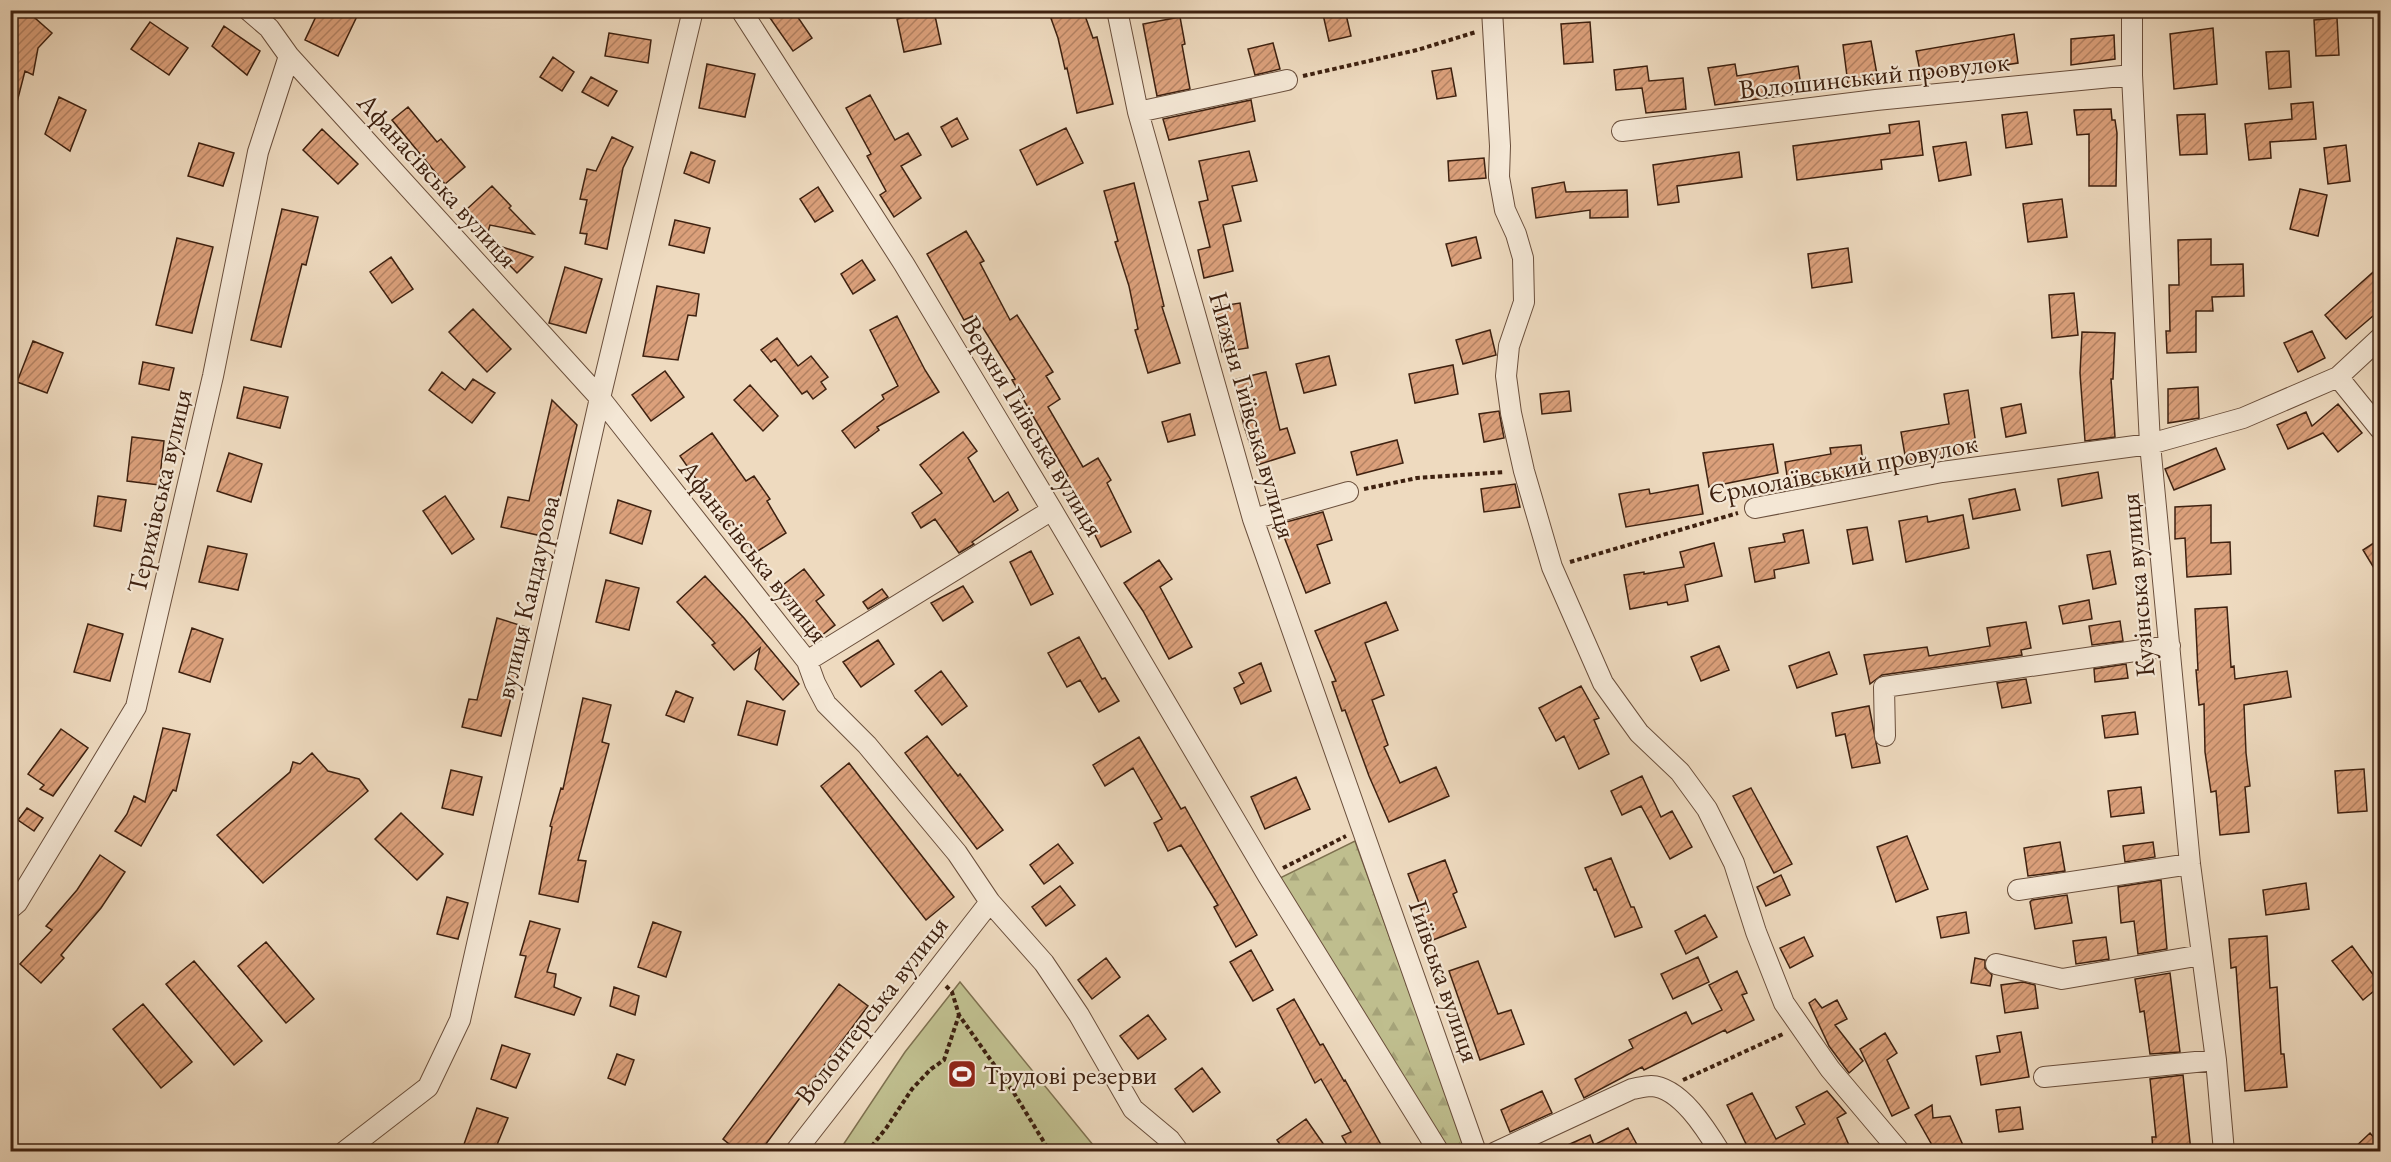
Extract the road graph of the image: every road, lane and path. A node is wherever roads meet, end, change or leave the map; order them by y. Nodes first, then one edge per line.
1 (248, 10) edge
2 (278, 10) edge
3 (693, 10) edge
4 (741, 10) edge
5 (1117, 10) edge
6 (2132, 10) edge
7 (1493, 19) edge
8 (269, 28) junction
9 (289, 56) junction
10 (2132, 75) junction
11 (1287, 80) joint
12 (1138, 112) junction
13 (1622, 131) dead end
14 (2380, 338) edge
15 (2338, 377) junction
16 (600, 398) junction
17 (2380, 429) edge
18 (2150, 444) junction
19 (1524, 471) junction
20 (1348, 492) joint
21 (1755, 508) joint
22 (1052, 510) junction
23 (1253, 519) junction
24 (1552, 567) junction
25 (2170, 646) junction
26 (807, 661) junction
27 (1885, 736) dead end
28 (1363, 827) junction
29 (2190, 864) junction
30 (1268, 876) junction
31 (2018, 891) dead end
32 (990, 902) junction
33 (10, 909) edge
34 (2202, 955) junction
35 (1996, 964) dead end
36 (934, 975) junction
37 (959, 1015) junction
38 (1799, 1026) junction
39 (2216, 1060) junction
40 (2044, 1077) dead end
41 (1664, 1089) junction
42 (344, 1152) edge
43 (795, 1152) edge
44 (867, 1152) edge
45 (1050, 1152) edge
46 (1179, 1152) edge
47 (1439, 1152) edge
48 (1476, 1152) edge
49 (1496, 1152) edge
50 (1720, 1152) edge
51 (1900, 1152) edge
52 (2224, 1152) edge

1 - 8 street, Афанасівська вулиця
2 - 8 street
3 - 16 street, вулиця Кандаурова
4 - 22 street, Верхня Гиївська вулиця
5 - 12 street, Нижня Гиївська вулиця
6 - 10 street, Кузінська вулиця
7 - 11 path
7 - 19 street
8 - 9 street, Афанасівська вулиця
9 - 16 street, Афанасівська вулиця
9 - 33 street, Терихівська вулиця
10 - 13 street, Волошинський провулок
10 - 18 street, Кузінська вулиця
11 - 12 street
12 - 23 street, Нижня Гиївська вулиця
14 - 15 street, Єрмолаївський провулок
15 - 17 street
15 - 18 street, Єрмолаївський провулок
16 - 26 street, Афанасівська вулиця
16 - 42 street, вулиця Кандаурова
18 - 21 street, Єрмолаївський провулок
18 - 25 street, Кузінська вулиця
19 - 20 path
19 - 24 street
20 - 23 street
21 - 24 path, Єрмолаївський провулок
22 - 26 street
22 - 30 street, Верхня Гиївська вулиця
23 - 28 street, Нижня Гиївська вулиця
24 - 38 street
25 - 27 street
25 - 29 street, Кузінська вулиця
26 - 32 street, Афанасівська вулиця
28 - 30 path
28 - 48 street, Гиївська вулиця
29 - 31 street
29 - 34 street, Кузінська вулиця
30 - 47 street
32 - 36 street, Волонтерська вулиця
32 - 46 street, Афанасівська вулиця
34 - 35 street
34 - 39 street, Кузінська вулиця
36 - 37 path
36 - 43 street, Волонтерська вулиця
37 - 44 path
37 - 45 path
38 - 41 path
38 - 51 street
39 - 40 street
39 - 52 street, Кузінська вулиця
41 - 49 street
41 - 50 street

